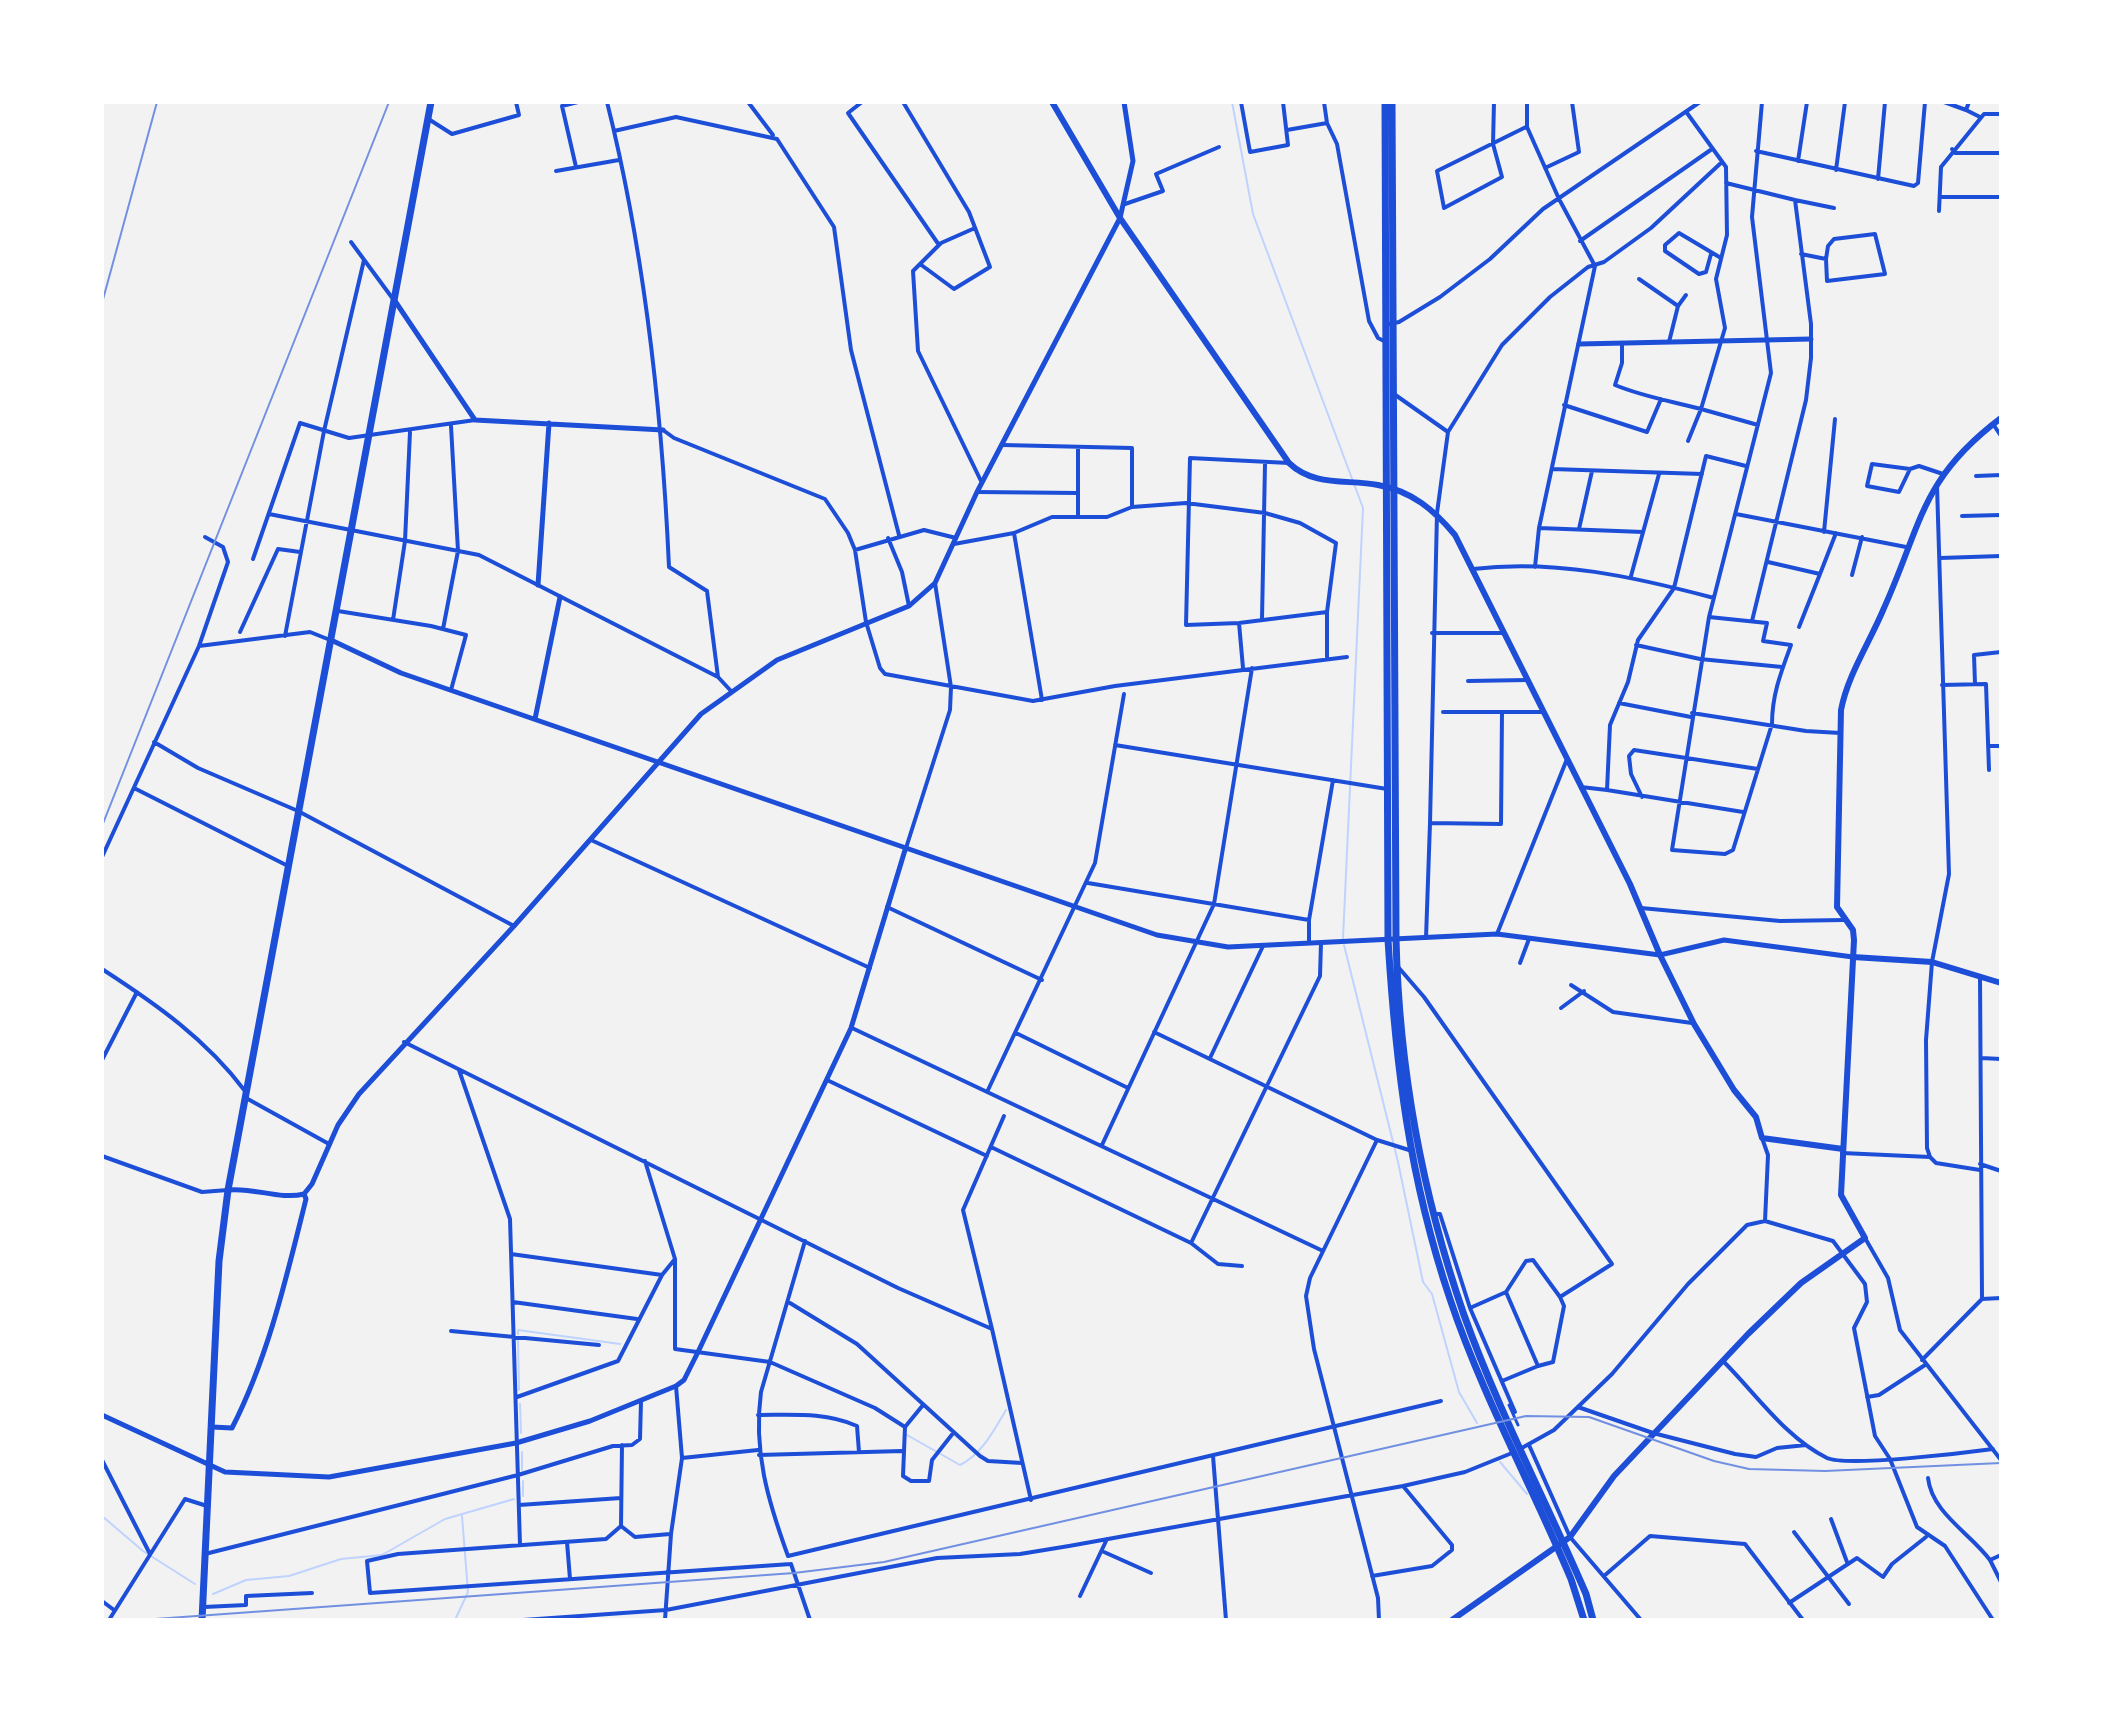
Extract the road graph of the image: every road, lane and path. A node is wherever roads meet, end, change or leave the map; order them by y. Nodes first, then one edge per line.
1 (431, 102) edge
2 (516, 102) edge
3 (578, 102) edge
4 (607, 102) edge
5 (748, 102) edge
6 (862, 102) edge
7 (903, 102) edge
8 (1052, 102) edge
9 (1124, 102) edge
10 (1241, 102) edge
11 (1283, 102) edge
12 (1324, 102) edge
13 (1385, 102) edge
14 (1392, 102) edge
15 (1494, 102) edge
16 (1527, 102) edge
17 (1572, 102) edge
18 (1700, 102) edge
19 (1762, 102) edge
20 (1807, 102) edge
21 (1845, 102) edge
22 (1885, 102) edge
23 (1925, 102) edge
24 (1944, 102) edge
25 (1969, 102) edge
26 (1966, 110) junction
27 (1687, 112) junction
28 (2001, 114) edge
29 (1980, 117) junction
30 (427, 119) junction
31 (1327, 123) junction
32 (1527, 127) junction
33 (1287, 130) junction
34 (614, 131) junction
35 (775, 137) junction
36 (1493, 144) junction
37 (1219, 147) dead end
38 (1712, 149) junction
39 (1952, 149) junction
40 (1756, 151) junction
41 (2001, 153) edge
42 (619, 160) junction
43 (1798, 161) junction
44 (1722, 162) junction
45 (576, 167) junction
46 (1545, 168) junction
47 (1836, 170) junction
48 (556, 171) dead end
49 (1878, 179) junction
50 (1726, 183) junction
51 (1751, 190) junction
52 (1942, 197) junction
53 (2001, 197) edge
54 (1559, 199) junction
55 (1795, 200) junction
56 (1125, 204) junction
57 (1834, 208) dead end
58 (1939, 211) dead end
59 (1120, 218) junction
60 (975, 228) junction
61 (1580, 241) junction
62 (351, 242) dead end
63 (939, 245) junction
64 (1711, 254) junction
65 (1801, 254) junction
66 (1721, 258) junction
67 (1826, 259) junction
68 (364, 260) junction
69 (920, 264) junction
70 (1595, 266) junction
71 (1639, 279) dead end
72 (1686, 295) dead end
73 (393, 299) junction
74 (1678, 306) junction
75 (1389, 325) junction
76 (1770, 339) junction
77 (1811, 339) junction
78 (1722, 341) junction
79 (1386, 342) junction
80 (1669, 342) junction
81 (1622, 343) junction
82 (1579, 344) junction
83 (1386, 388) junction
84 (1394, 395) junction
85 (1661, 399) junction
86 (1564, 405) junction
87 (1701, 409) junction
88 (2001, 418) edge
89 (1835, 419) dead end
90 (475, 420) junction
91 (549, 423) junction
92 (1993, 424) junction
93 (1758, 425) junction
94 (451, 426) junction
95 (663, 430) junction
96 (324, 431) junction
97 (410, 431) junction
98 (1448, 432) junction
99 (369, 434) junction
100 (2001, 436) edge
101 (1688, 441) dead end
102 (1003, 445) junction
103 (1078, 449) junction
104 (1289, 463) junction
105 (1265, 464) junction
106 (1747, 466) junction
107 (1551, 469) junction
108 (1910, 469) junction
109 (1592, 471) junction
110 (1659, 474) junction
111 (1702, 474) junction
112 (1943, 474) junction
113 (2001, 475) edge
114 (1976, 476) dead end
115 (1937, 480) junction
116 (982, 483) junction
117 (1390, 488) junction
118 (977, 492) junction
119 (1078, 493) junction
120 (1189, 504) junction
121 (1132, 507) junction
122 (1265, 513) junction
123 (1437, 513) junction
124 (269, 514) junction
125 (1736, 514) junction
126 (2001, 515) edge
127 (1962, 516) dead end
128 (1078, 517) junction
129 (306, 522) junction
130 (1777, 524) junction
131 (1539, 528) junction
132 (1579, 529) junction
133 (350, 531) junction
134 (1643, 532) junction
135 (1824, 532) junction
136 (1014, 533) junction
137 (1836, 533) junction
138 (899, 535) junction
139 (205, 537) dead end
140 (1862, 537) junction
141 (888, 538) junction
142 (405, 541) junction
143 (955, 541) junction
144 (1906, 547) junction
145 (855, 550) junction
146 (458, 551) junction
147 (301, 552) junction
148 (2001, 556) edge
149 (1940, 558) junction
150 (253, 559) dead end
151 (1767, 561) junction
152 (1535, 567) junction
153 (1473, 569) junction
154 (1820, 574) junction
155 (1852, 575) dead end
156 (1631, 576) junction
157 (935, 583) junction
158 (538, 585) junction
159 (1674, 588) junction
160 (560, 597) junction
161 (1714, 598) junction
162 (909, 606) junction
163 (336, 611) junction
164 (1327, 612) junction
165 (1709, 617) junction
166 (1262, 619) junction
167 (393, 620) junction
168 (1752, 621) junction
169 (866, 622) junction
170 (1239, 623) junction
171 (1799, 627) dead end
172 (443, 629) junction
173 (240, 632) dead end
174 (1432, 633) junction
175 (1504, 633) junction
176 (285, 636) junction
177 (330, 640) junction
178 (1636, 645) junction
179 (199, 646) junction
180 (2001, 652) edge
181 (1327, 657) junction
182 (1347, 657) dead end
183 (1700, 659) junction
184 (1782, 667) junction
185 (1243, 668) junction
186 (1252, 668) junction
187 (718, 677) junction
188 (1527, 680) junction
189 (1468, 681) dead end
190 (1975, 684) junction
191 (1942, 685) junction
192 (951, 687) junction
193 (451, 690) junction
194 (731, 691) junction
195 (1124, 694) dead end
196 (1042, 700) junction
197 (1619, 703) junction
198 (1443, 712) dead end
199 (1502, 712) junction
200 (1543, 712) junction
201 (1692, 715) junction
202 (535, 719) junction
203 (1772, 724) junction
204 (1840, 733) junction
205 (154, 742) junction
206 (1115, 745) junction
207 (1988, 746) junction
208 (2001, 746) edge
209 (1685, 758) junction
210 (1567, 759) junction
211 (658, 762) junction
212 (1237, 764) junction
213 (1758, 769) junction
214 (1989, 770) dead end
215 (1333, 779) junction
216 (1581, 787) junction
217 (134, 788) junction
218 (1387, 789) junction
219 (1607, 790) junction
220 (1642, 797) junction
221 (1679, 804) junction
222 (298, 811) junction
223 (1744, 813) junction
224 (1430, 823) junction
225 (591, 840) junction
226 (905, 850) junction
227 (102, 857) edge
228 (288, 866) junction
229 (1088, 883) junction
230 (1214, 904) junction
231 (887, 907) junction
232 (1076, 908) junction
233 (1641, 908) junction
234 (1309, 920) junction
235 (1844, 920) junction
236 (514, 926) junction
237 (1497, 934) junction
238 (1426, 938) junction
239 (1392, 939) junction
240 (1529, 939) junction
241 (1309, 943) junction
242 (1321, 943) junction
243 (1198, 944) junction
244 (1263, 946) junction
245 (1660, 955) junction
246 (1853, 957) junction
247 (1932, 962) junction
248 (1520, 963) dead end
249 (1397, 967) junction
250 (870, 968) junction
251 (102, 969) edge
252 (1980, 977) junction
253 (1042, 980) junction
254 (2001, 983) edge
255 (1571, 985) dead end
256 (1584, 991) junction
257 (137, 992) junction
258 (1561, 1008) dead end
259 (1694, 1024) junction
260 (851, 1028) junction
261 (1154, 1032) junction
262 (1016, 1033) junction
263 (404, 1042) junction
264 (1210, 1058) junction
265 (1981, 1058) junction
266 (2001, 1059) edge
267 (102, 1060) edge
268 (459, 1070) junction
269 (827, 1080) junction
270 (1267, 1084) junction
271 (1128, 1088) junction
272 (988, 1090) junction
273 (244, 1094) junction
274 (1004, 1116) dead end
275 (1762, 1138) junction
276 (1377, 1140) junction
277 (329, 1144) junction
278 (1102, 1145) junction
279 (991, 1147) junction
280 (1409, 1150) junction
281 (1843, 1151) junction
282 (102, 1156) edge
283 (987, 1156) junction
284 (1930, 1157) junction
285 (645, 1161) junction
286 (1980, 1167) junction
287 (2001, 1171) edge
288 (228, 1190) junction
289 (304, 1194) junction
290 (1214, 1197) junction
291 (1433, 1214) junction
292 (762, 1218) junction
293 (1765, 1221) junction
294 (1865, 1238) junction
295 (805, 1241) junction
296 (1191, 1243) junction
297 (1323, 1251) junction
298 (1843, 1251) junction
299 (511, 1254) junction
300 (675, 1259) junction
301 (1242, 1266) dead end
302 (662, 1275) junction
303 (1506, 1292) junction
304 (1560, 1297) junction
305 (2001, 1298) edge
306 (1982, 1299) junction
307 (513, 1302) junction
308 (790, 1303) junction
309 (1470, 1308) junction
310 (637, 1319) junction
311 (1462, 1320) junction
312 (992, 1329) junction
313 (451, 1331) dead end
314 (514, 1336) junction
315 (599, 1345) dead end
316 (698, 1352) junction
317 (770, 1362) junction
318 (1724, 1362) junction
319 (1923, 1362) junction
320 (1538, 1366) junction
321 (1502, 1381) junction
322 (676, 1386) junction
323 (1867, 1397) junction
324 (517, 1398) junction
325 (641, 1401) junction
326 (1441, 1401) dead end
327 (923, 1405) junction
328 (1509, 1405) dead end
329 (1578, 1407) junction
330 (1515, 1412) dead end
331 (102, 1415) edge
332 (758, 1415) junction
333 (1518, 1425) dead end
334 (212, 1427) junction
335 (905, 1427) junction
336 (1333, 1427) junction
337 (954, 1432) junction
338 (1653, 1433) junction
339 (516, 1443) junction
340 (622, 1445) junction
341 (1528, 1445) junction
342 (1806, 1445) junction
343 (1993, 1449) junction
344 (902, 1451) junction
345 (859, 1452) junction
346 (758, 1453) junction
347 (1213, 1456) junction
348 (682, 1458) junction
349 (1890, 1459) junction
350 (102, 1460) edge
351 (2001, 1460) edge
352 (1022, 1463) junction
353 (211, 1467) junction
354 (518, 1475) junction
355 (1928, 1478) dead end
356 (1403, 1486) junction
357 (1351, 1495) junction
358 (621, 1498) junction
359 (1031, 1500) junction
360 (519, 1505) junction
361 (208, 1506) junction
362 (1218, 1519) junction
363 (1831, 1519) dead end
364 (621, 1526) junction
365 (1794, 1532) dead end
366 (671, 1534) junction
367 (1926, 1537) junction
368 (1107, 1539) junction
369 (567, 1542) junction
370 (1564, 1542) junction
371 (520, 1545) junction
372 (1104, 1552) junction
373 (150, 1554) junction
374 (205, 1554) junction
375 (2001, 1555) edge
376 (788, 1556) junction
377 (1990, 1560) junction
378 (1847, 1562) junction
379 (791, 1564) junction
380 (668, 1572) junction
381 (1151, 1573) dead end
382 (1372, 1576) junction
383 (1604, 1576) junction
384 (1827, 1576) junction
385 (570, 1579) junction
386 (2001, 1582) edge
387 (799, 1587) junction
388 (312, 1593) dead end
389 (1080, 1596) dead end
390 (102, 1601) edge
391 (1789, 1603) junction
392 (1849, 1604) dead end
393 (202, 1607) junction
394 (114, 1610) junction
395 (666, 1610) junction
396 (557, 1619) edge
397 (109, 1620) edge
398 (202, 1620) edge
399 (523, 1620) edge
400 (665, 1620) edge
401 (810, 1620) edge
402 (1226, 1620) edge
403 (1379, 1620) edge
404 (1452, 1620) edge
405 (1584, 1620) edge
406 (1593, 1620) edge
407 (1641, 1620) edge
408 (1803, 1620) edge
409 (1993, 1620) edge

1 - 30 main road
2 - 30 street
3 - 45 street
4 - 34 street
5 - 35 street
6 - 63 street
7 - 60 street
8 - 59 main road
9 - 56 street
10 - 33 street
11 - 33 street
12 - 31 street
13 - 75 main road
14 - 75 main road
15 - 36 street
16 - 32 street
17 - 46 street
18 - 27 street
19 - 40 street
20 - 43 street
21 - 47 street
22 - 49 street
23 - 49 street
24 - 26 street
25 - 26 street
26 - 29 street
27 - 38 street
27 - 54 street
28 - 29 street
29 - 39 street
30 - 73 main road
31 - 33 street
31 - 79 street
32 - 36 street
32 - 46 street
34 - 35 street
34 - 42 street
35 - 138 street
36 - 36 street
37 - 56 street
38 - 44 street
38 - 61 street
39 - 41 street
39 - 52 street
40 - 43 street
40 - 51 street
42 - 45 street
42 - 95 street
43 - 47 street
44 - 50 street
44 - 70 street
45 - 48 street
46 - 54 street
47 - 49 street
50 - 51 street
50 - 66 street
51 - 55 street
51 - 76 street
52 - 53 street
52 - 58 street
54 - 61 street
54 - 75 street
55 - 57 street
55 - 65 street
56 - 59 street
59 - 102 street
59 - 104 main road
60 - 63 street
60 - 69 street
61 - 70 street
62 - 68 street
63 - 69 street
64 - 64 street
64 - 66 street
65 - 67 street
65 - 77 street
66 - 78 street
67 - 67 street
68 - 73 street
68 - 96 street
69 - 116 street
70 - 82 street
70 - 98 street
71 - 74 street
72 - 74 street
73 - 90 street
73 - 99 main road
74 - 80 street
75 - 79 main road
75 - 84 main road
76 - 77 street
76 - 78 street
76 - 93 street
77 - 130 street
78 - 80 street
78 - 87 street
79 - 83 main road
80 - 81 street
81 - 82 street
81 - 85 street
82 - 86 street
83 - 84 street
83 - 117 main road
84 - 98 street
84 - 117 main road
85 - 86 street
85 - 87 street
86 - 107 street
87 - 93 street
87 - 101 street
88 - 92 main road
89 - 135 street
90 - 91 street
90 - 94 street
91 - 95 street
91 - 158 street
92 - 100 street
92 - 112 main road
93 - 106 street
94 - 97 street
94 - 146 street
95 - 145 street
95 - 187 street
96 - 99 street
96 - 124 street
96 - 129 street
97 - 99 street
97 - 142 street
98 - 123 street
99 - 133 main road
102 - 103 street
102 - 116 street
103 - 119 street
103 - 121 street
104 - 105 street
104 - 117 main road
105 - 120 street
105 - 122 street
106 - 111 street
106 - 125 street
107 - 109 street
107 - 131 street
108 - 108 street
108 - 112 street
109 - 110 street
109 - 132 street
110 - 111 street
110 - 134 street
111 - 159 street
112 - 115 main road
113 - 114 street
115 - 144 main road
115 - 149 street
116 - 118 street
117 - 123 main road
117 - 218 main road
117 - 239 main road
118 - 119 street
118 - 143 street
119 - 128 street
120 - 121 street
120 - 122 street
120 - 170 street
121 - 128 street
122 - 164 street
122 - 166 street
123 - 153 main road
123 - 174 street
124 - 129 street
124 - 150 street
125 - 130 street
125 - 161 street
126 - 127 street
128 - 136 street
129 - 133 street
129 - 147 street
130 - 135 street
130 - 151 street
131 - 132 street
131 - 152 street
132 - 134 street
133 - 142 street
133 - 163 main road
134 - 156 street
135 - 137 street
136 - 143 street
136 - 196 street
137 - 140 street
137 - 154 street
138 - 141 street
138 - 143 street
139 - 179 street
140 - 144 street
140 - 155 street
141 - 145 street
141 - 162 street
142 - 146 street
142 - 167 street
143 - 157 street
144 - 204 main road
145 - 169 street
146 - 158 street
146 - 172 street
147 - 173 street
147 - 176 street
148 - 149 street
149 - 191 street
151 - 154 street
151 - 168 street
152 - 153 street
152 - 156 street
153 - 175 main road
154 - 171 street
156 - 159 street
157 - 162 street
157 - 192 street
158 - 160 street
159 - 161 street
159 - 178 street
160 - 187 street
160 - 202 street
161 - 165 street
162 - 169 street
163 - 167 street
163 - 177 main road
164 - 166 street
164 - 181 street
165 - 168 street
165 - 183 street
166 - 170 street
167 - 172 street
168 - 184 street
169 - 192 street
169 - 194 street
170 - 185 street
172 - 193 street
174 - 175 street
174 - 224 street
175 - 188 main road
176 - 177 street
176 - 179 street
177 - 193 street
177 - 222 main road
178 - 183 street
178 - 197 street
179 - 205 street
180 - 190 street
181 - 182 street
181 - 186 street
183 - 184 street
183 - 201 street
184 - 203 street
185 - 186 street
185 - 196 street
186 - 212 street
187 - 194 street
188 - 189 street
188 - 200 main road
190 - 191 street
190 - 207 street
191 - 247 street
192 - 196 street
192 - 226 street
193 - 202 street
194 - 211 street
195 - 206 street
197 - 201 street
197 - 219 street
198 - 199 street
199 - 200 street
199 - 224 street
200 - 210 main road
201 - 203 street
201 - 209 street
202 - 211 street
203 - 204 street
203 - 213 street
204 - 235 main road
205 - 217 street
205 - 222 street
206 - 212 street
206 - 229 street
207 - 208 street
207 - 214 street
209 - 213 street
209 - 220 street
209 - 221 street
210 - 216 main road
210 - 237 street
211 - 225 street
211 - 226 street
212 - 215 street
212 - 230 street
213 - 223 street
215 - 218 street
215 - 234 street
216 - 219 street
216 - 233 main road
217 - 227 street
217 - 228 street
218 - 239 main road
219 - 220 street
220 - 221 street
221 - 223 street
221 - 223 street
222 - 228 main road
222 - 236 street
224 - 238 street
225 - 236 street
225 - 250 street
226 - 231 street
226 - 232 street
228 - 273 main road
229 - 230 street
229 - 232 street
230 - 234 street
230 - 243 street
231 - 250 street
231 - 253 street
232 - 243 street
232 - 253 street
233 - 235 street
233 - 245 main road
234 - 241 street
235 - 246 main road
236 - 263 street
237 - 238 street
237 - 240 street
238 - 239 street
239 - 242 street
239 - 249 main road
239 - 280 main road
240 - 245 street
240 - 248 street
241 - 242 street
241 - 244 street
242 - 270 street
243 - 244 street
243 - 261 street
244 - 264 street
245 - 246 street
245 - 259 main road
246 - 247 main road
246 - 281 main road
247 - 252 main road
247 - 284 street
249 - 291 main road
249 - 304 street
250 - 260 street
251 - 257 street
252 - 254 main road
252 - 265 street
253 - 262 street
255 - 256 street
256 - 258 street
256 - 259 street
257 - 267 street
257 - 273 street
259 - 275 main road
260 - 269 street
260 - 272 street
261 - 264 street
261 - 271 street
262 - 271 street
262 - 272 street
263 - 268 street
263 - 277 street
264 - 270 street
265 - 266 street
265 - 286 street
268 - 285 street
268 - 299 street
269 - 283 street
269 - 292 street
270 - 276 street
270 - 290 street
271 - 278 street
272 - 278 street
273 - 277 street
273 - 288 main road
274 - 279 street
275 - 281 main road
275 - 293 street
276 - 280 street
276 - 297 street
277 - 289 street
278 - 290 street
279 - 283 street
279 - 296 street
280 - 311 main road
281 - 284 street
281 - 294 main road
282 - 288 street
283 - 312 street
284 - 286 street
285 - 292 street
285 - 300 street
286 - 287 street
286 - 306 street
288 - 289 street
288 - 334 main road
289 - 334 street
290 - 296 street
290 - 297 street
291 - 309 street
291 - 311 main road
292 - 295 street
292 - 316 street
293 - 298 street
293 - 329 street
294 - 298 main road
294 - 319 street
295 - 308 street
295 - 312 street
296 - 301 street
297 - 336 street
298 - 318 main road
298 - 323 street
299 - 302 street
299 - 307 street
300 - 302 street
300 - 316 street
302 - 310 street
303 - 304 street
303 - 309 street
303 - 320 street
304 - 320 street
305 - 306 street
306 - 319 street
307 - 310 street
307 - 314 street
308 - 317 street
308 - 327 street
309 - 321 street
310 - 324 street
311 - 370 main road
312 - 352 street
313 - 314 street
314 - 315 street
314 - 324 street
316 - 317 street
316 - 322 street
317 - 332 street
317 - 335 street
318 - 338 main road
318 - 342 street
319 - 323 street
319 - 343 street
320 - 321 street
321 - 330 street
322 - 325 street
322 - 348 street
323 - 349 street
324 - 339 street
325 - 339 street
325 - 340 street
326 - 336 street
327 - 335 street
327 - 337 street
328 - 333 street
329 - 338 street
329 - 341 street
331 - 353 street
332 - 345 street
332 - 346 street
334 - 353 main road
335 - 344 street
336 - 347 street
336 - 357 street
337 - 344 street
337 - 352 street
338 - 342 street
338 - 370 main road
339 - 353 street
339 - 354 street
340 - 354 street
340 - 358 street
341 - 356 street
341 - 370 street
342 - 349 street
343 - 349 street
343 - 351 street
344 - 345 street
345 - 346 street
346 - 348 street
346 - 376 street
347 - 359 street
347 - 362 street
348 - 366 street
349 - 367 street
350 - 373 street
352 - 359 street
353 - 361 main road
354 - 360 street
354 - 374 street
355 - 377 street
356 - 357 street
356 - 382 street
357 - 362 street
357 - 382 street
358 - 360 street
358 - 364 street
359 - 376 street
360 - 371 street
361 - 373 street
361 - 374 main road
362 - 368 street
362 - 402 street
363 - 378 street
364 - 366 street
364 - 369 street
365 - 384 street
366 - 380 street
367 - 378 street
367 - 409 street
368 - 372 street
368 - 387 street
369 - 371 street
369 - 385 street
370 - 383 street
370 - 404 main road
370 - 405 main road
370 - 406 main road
371 - 385 street
372 - 381 street
372 - 389 street
373 - 394 street
374 - 393 main road
375 - 377 street
376 - 379 street
377 - 386 street
378 - 384 street
379 - 380 street
379 - 387 street
380 - 385 street
380 - 395 street
382 - 403 street
383 - 391 street
383 - 407 street
384 - 391 street
384 - 392 street
387 - 395 street
387 - 401 street
388 - 393 street
390 - 394 street
391 - 408 street
393 - 398 main road
394 - 397 street
395 - 396 street
395 - 400 street
396 - 399 street

